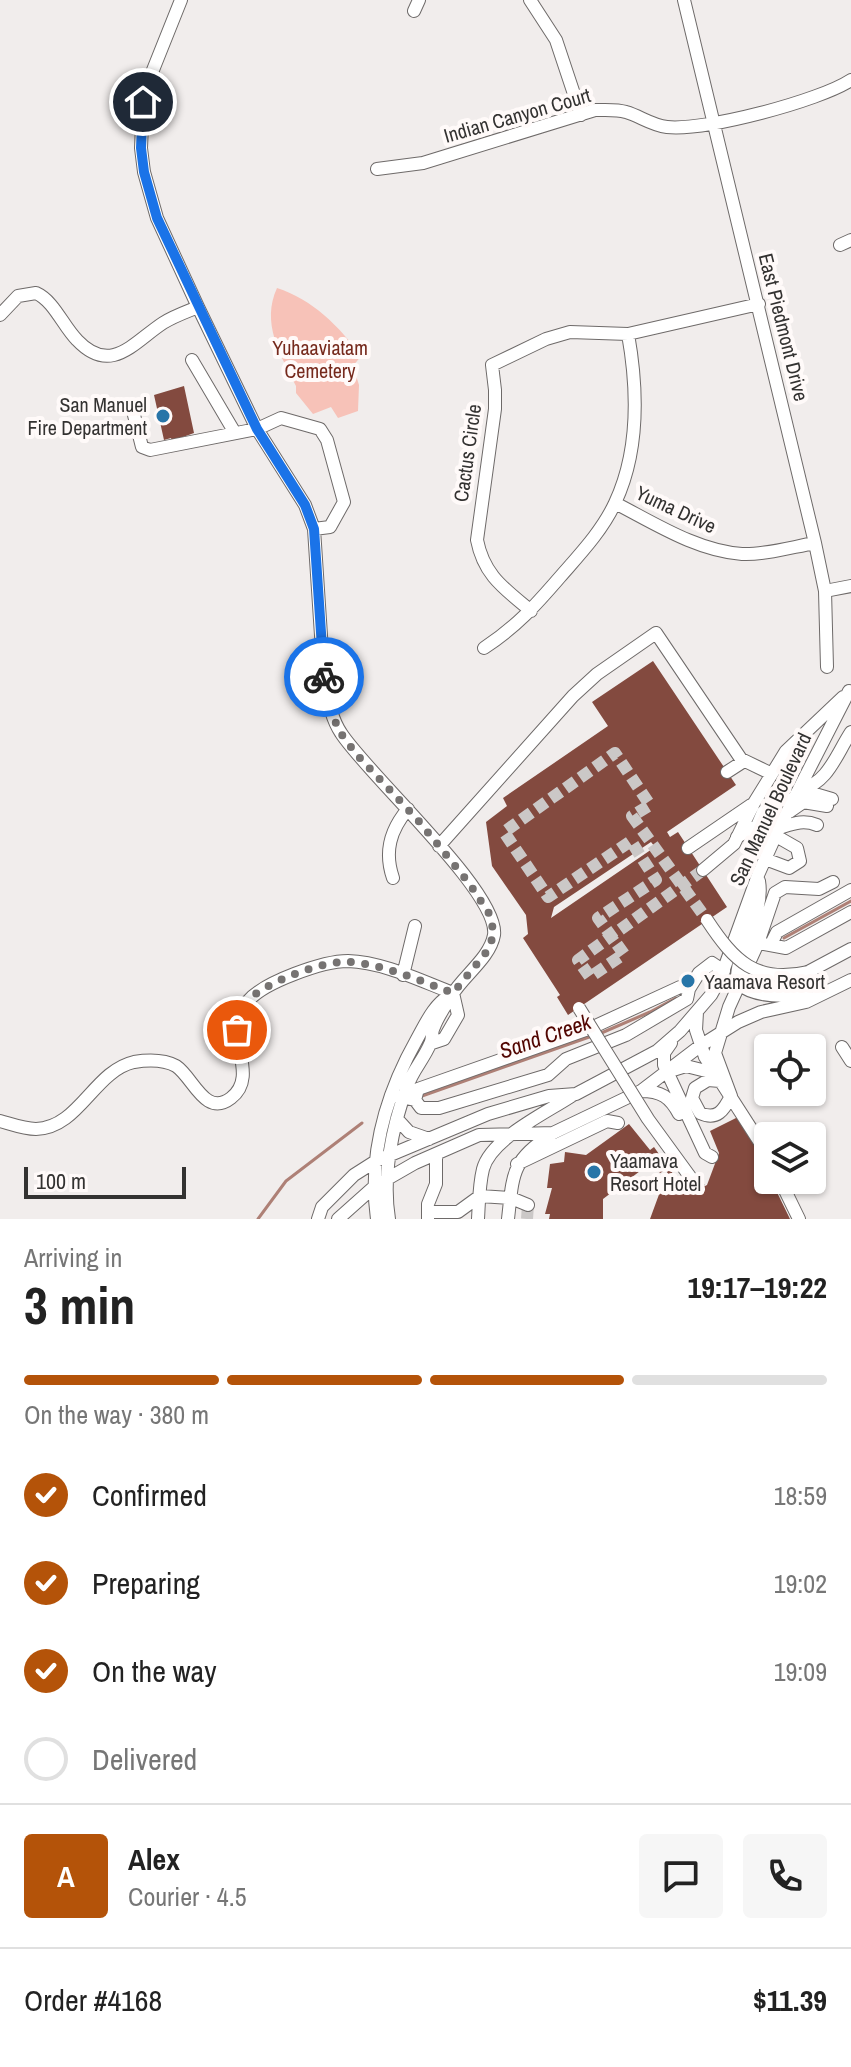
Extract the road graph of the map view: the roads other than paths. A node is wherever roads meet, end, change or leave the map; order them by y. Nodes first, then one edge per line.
1 (181, 0) edge
2 (530, 0) edge
3 (684, 0) edge
4 (851, 80) edge
5 (581, 115) junction
6 (714, 123) junction
7 (377, 169) dead end
8 (759, 304) junction
9 (198, 307) junction
10 (0, 315) edge
11 (628, 334) junction
12 (192, 360) dead end
13 (133, 411) dead end
14 (257, 429) junction
15 (235, 433) junction
16 (615, 503) junction
17 (314, 529) junction
18 (815, 543) junction
19 (851, 586) edge
20 (825, 591) junction
21 (531, 611) junction
22 (484, 648) dead end
23 (827, 667) dead end
24 (850, 690) edge
25 (851, 732) edge
26 (744, 761) junction
27 (727, 772) dead end
28 (770, 773) junction
29 (799, 797) junction
30 (829, 802) dead end
31 (754, 803) junction
32 (408, 809) junction
33 (817, 825) dead end
34 (777, 832) junction
35 (737, 837) junction
36 (439, 846) junction
37 (688, 848) dead end
38 (765, 859) junction
39 (703, 870) tunnel mouth
40 (758, 875) junction
41 (393, 878) dead end
42 (833, 882) dead end
43 (851, 890) edge
44 (851, 912) edge
45 (707, 920) tunnel mouth
46 (415, 926) dead end
47 (764, 944) junction
48 (851, 949) edge
49 (724, 971) junction
50 (403, 975) junction
51 (851, 980) edge
52 (739, 986) junction
53 (689, 989) junction
54 (453, 993) junction
55 (825, 994) junction
56 (579, 1008) dead end
57 (697, 1012) junction
58 (591, 1028) junction
59 (680, 1031) junction
60 (722, 1031) junction
61 (601, 1045) junction
62 (700, 1046) junction
63 (842, 1047) dead end
64 (851, 1061) edge
65 (407, 1070) junction
66 (667, 1073) junction
67 (711, 1074) junction
68 (641, 1091) junction
69 (576, 1094) junction
70 (731, 1096) junction
71 (403, 1097) junction
72 (700, 1113) junction
73 (398, 1120) junction
74 (0, 1121) edge
75 (618, 1123) dead end
76 (701, 1131) junction
77 (553, 1133) junction
78 (754, 1133) edge
79 (509, 1136) junction
80 (429, 1139) junction
81 (436, 1155) junction
82 (712, 1157) dead end
83 (382, 1158) junction
84 (517, 1164) junction
85 (388, 1177) junction
86 (375, 1186) junction
87 (699, 1189) dead end
88 (787, 1194) edge
89 (480, 1196) junction
90 (511, 1198) junction
91 (528, 1205) dead end
92 (428, 1216) edge
93 (318, 1219) edge
94 (338, 1219) edge
95 (377, 1219) edge
96 (389, 1219) edge
97 (478, 1219) edge
98 (508, 1219) edge
99 (799, 1219) edge

1 - 9 street
2 - 5 street
3 - 6 street, East Piedmont Drive
4 - 6 street, Indian Canyon Court
5 - 6 street, Indian Canyon Court
5 - 7 street, Indian Canyon Court
6 - 8 street, East Piedmont Drive
8 - 11 street, Cactus Circle
8 - 18 street, East Piedmont Drive
9 - 10 street
9 - 14 street
11 - 16 street
11 - 21 street, Cactus Circle
12 - 15 street
13 - 15 street
14 - 15 street
14 - 17 street
14 - 17 street
16 - 18 street, Yuma Drive
16 - 21 street
17 - 32 street
18 - 20 street, East Piedmont Drive
19 - 20 street
20 - 23 street, East Piedmont Drive
21 - 22 street
24 - 28 street
24 - 29 street, San Manuel Boulevard
25 - 29 street
26 - 27 street
26 - 28 street
26 - 36 street
28 - 31 street
29 - 30 street
29 - 34 street, San Manuel Boulevard
29 - 35 street
31 - 35 street
31 - 37 street
32 - 36 street
32 - 41 street
33 - 34 street
34 - 38 street, San Manuel Boulevard
34 - 38 street
35 - 39 street
36 - 54 street
38 - 40 street, San Manuel Boulevard
40 - 49 street, San Manuel Boulevard
40 - 52 street
42 - 47 street
43 - 47 street
44 - 47 street
45 - 48 street, bridge
46 - 50 street
47 - 52 street
49 - 53 street
49 - 57 street, San Manuel Boulevard
50 - 54 street
50 - 74 street
51 - 55 street
52 - 55 street
52 - 60 street
53 - 58 street
53 - 61 street
54 - 65 street
54 - 65 street
55 - 60 street
56 - 58 street, bridge
57 - 59 street, San Manuel Boulevard
57 - 62 street
58 - 61 street, bridge
58 - 71 street
59 - 66 street
59 - 69 street, San Manuel Boulevard
60 - 62 street
60 - 70 street
61 - 71 street
61 - 87 street, bridge
62 - 66 street
62 - 67 street
63 - 64 street
65 - 71 street
66 - 67 street
66 - 68 street
66 - 76 street
67 - 70 street
67 - 72 street
68 - 76 street
68 - 77 street
69 - 79 street
69 - 80 street, San Manuel Boulevard
70 - 72 street
70 - 78 street
71 - 73 street
71 - 83 street
72 - 76 street
73 - 80 street
73 - 83 street
75 - 84 street
76 - 82 street
77 - 79 street
77 - 84 street
79 - 81 street
79 - 89 street
80 - 83 street, San Manuel Boulevard
81 - 85 street
81 - 92 street
83 - 85 street
83 - 86 street
83 - 93 street, San Manuel Boulevard
84 - 90 street
85 - 86 street
85 - 96 street
86 - 94 street
86 - 95 street
88 - 99 street
89 - 90 street
89 - 92 street
89 - 97 street
90 - 91 street
90 - 98 street

